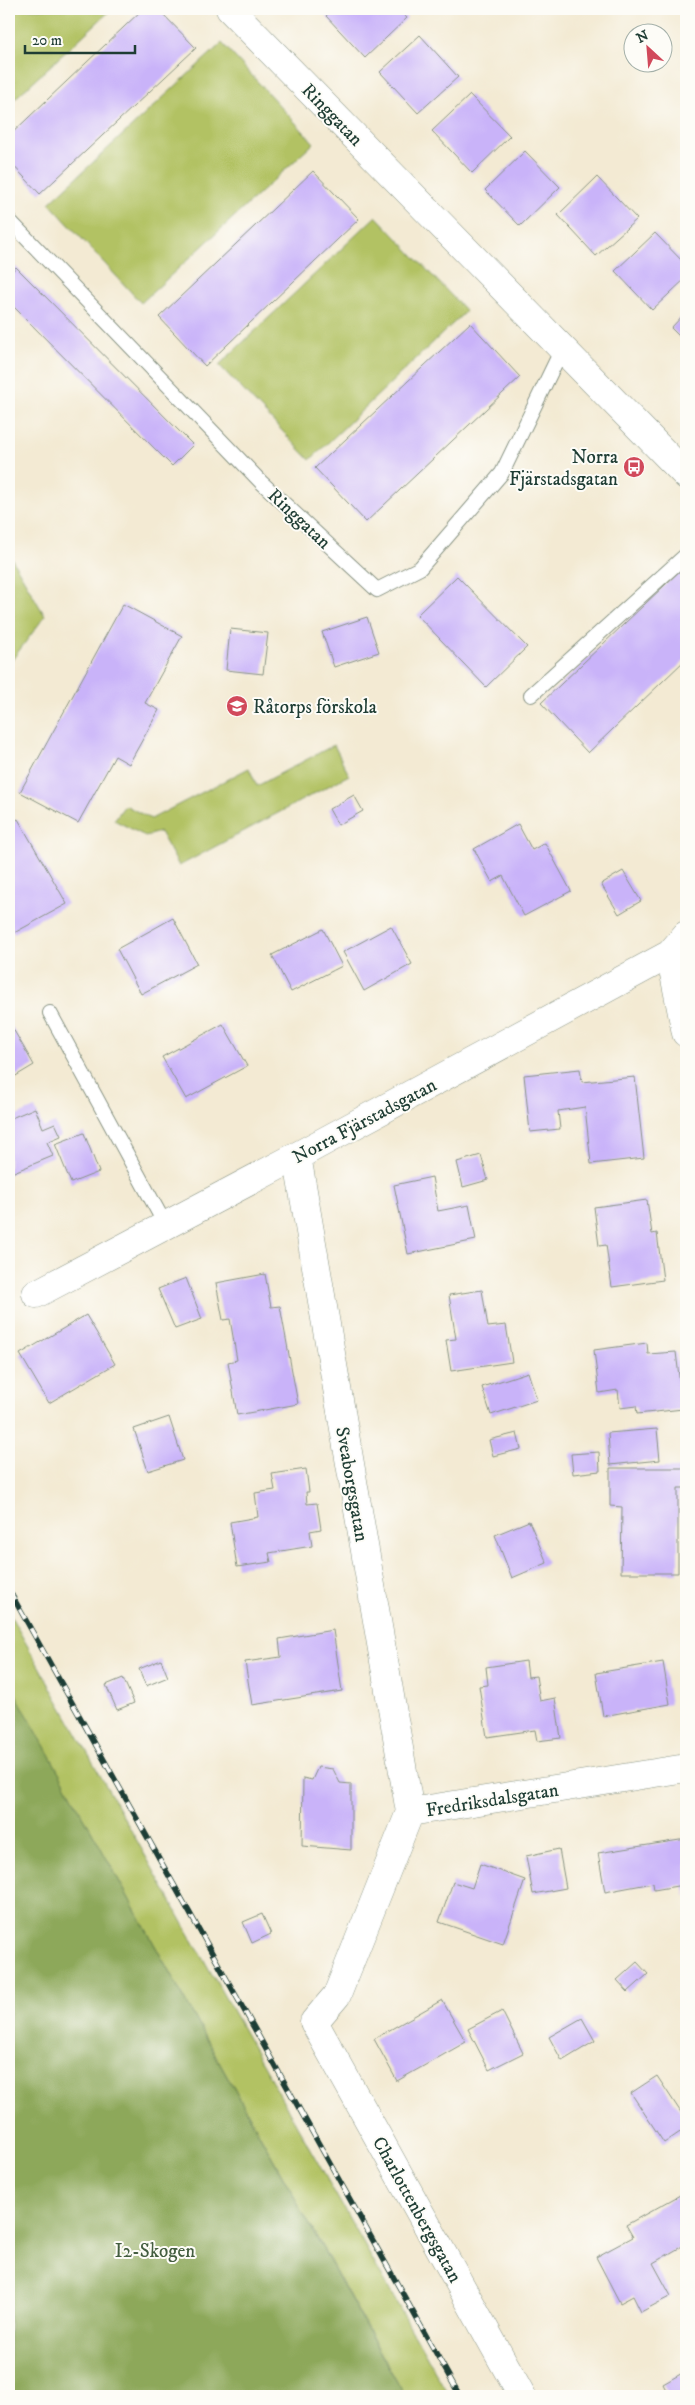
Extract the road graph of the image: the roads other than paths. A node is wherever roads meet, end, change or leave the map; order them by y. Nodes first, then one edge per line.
1 (230, 9) edge
2 (9, 220) edge
3 (562, 349) junction
4 (686, 476) edge
5 (686, 555) edge
6 (531, 695) dead end
7 (678, 944) edge
8 (50, 1013) dead end
9 (686, 1033) edge
10 (296, 1156) junction
11 (166, 1226) junction
12 (36, 1294) dead end
13 (686, 1768) edge
14 (410, 1812) junction
15 (314, 2022) joint
16 (522, 2396) edge

1 - 3 street, Ringgatan
2 - 3 lane, Ringgatan
3 - 4 street, Ringgatan
5 - 6 lane
7 - 9 street
7 - 10 street, Norra Fjärstadsgatan
8 - 11 lane
10 - 11 street, Norra Fjärstadsgatan
10 - 14 street, Sveaborgsgatan
11 - 12 street, Norra Fjärstadsgatan
13 - 14 street, Fredriksdalsgatan
14 - 15 street, Fredriksdalsgatan
15 - 16 street, Charlottenbergsgatan

